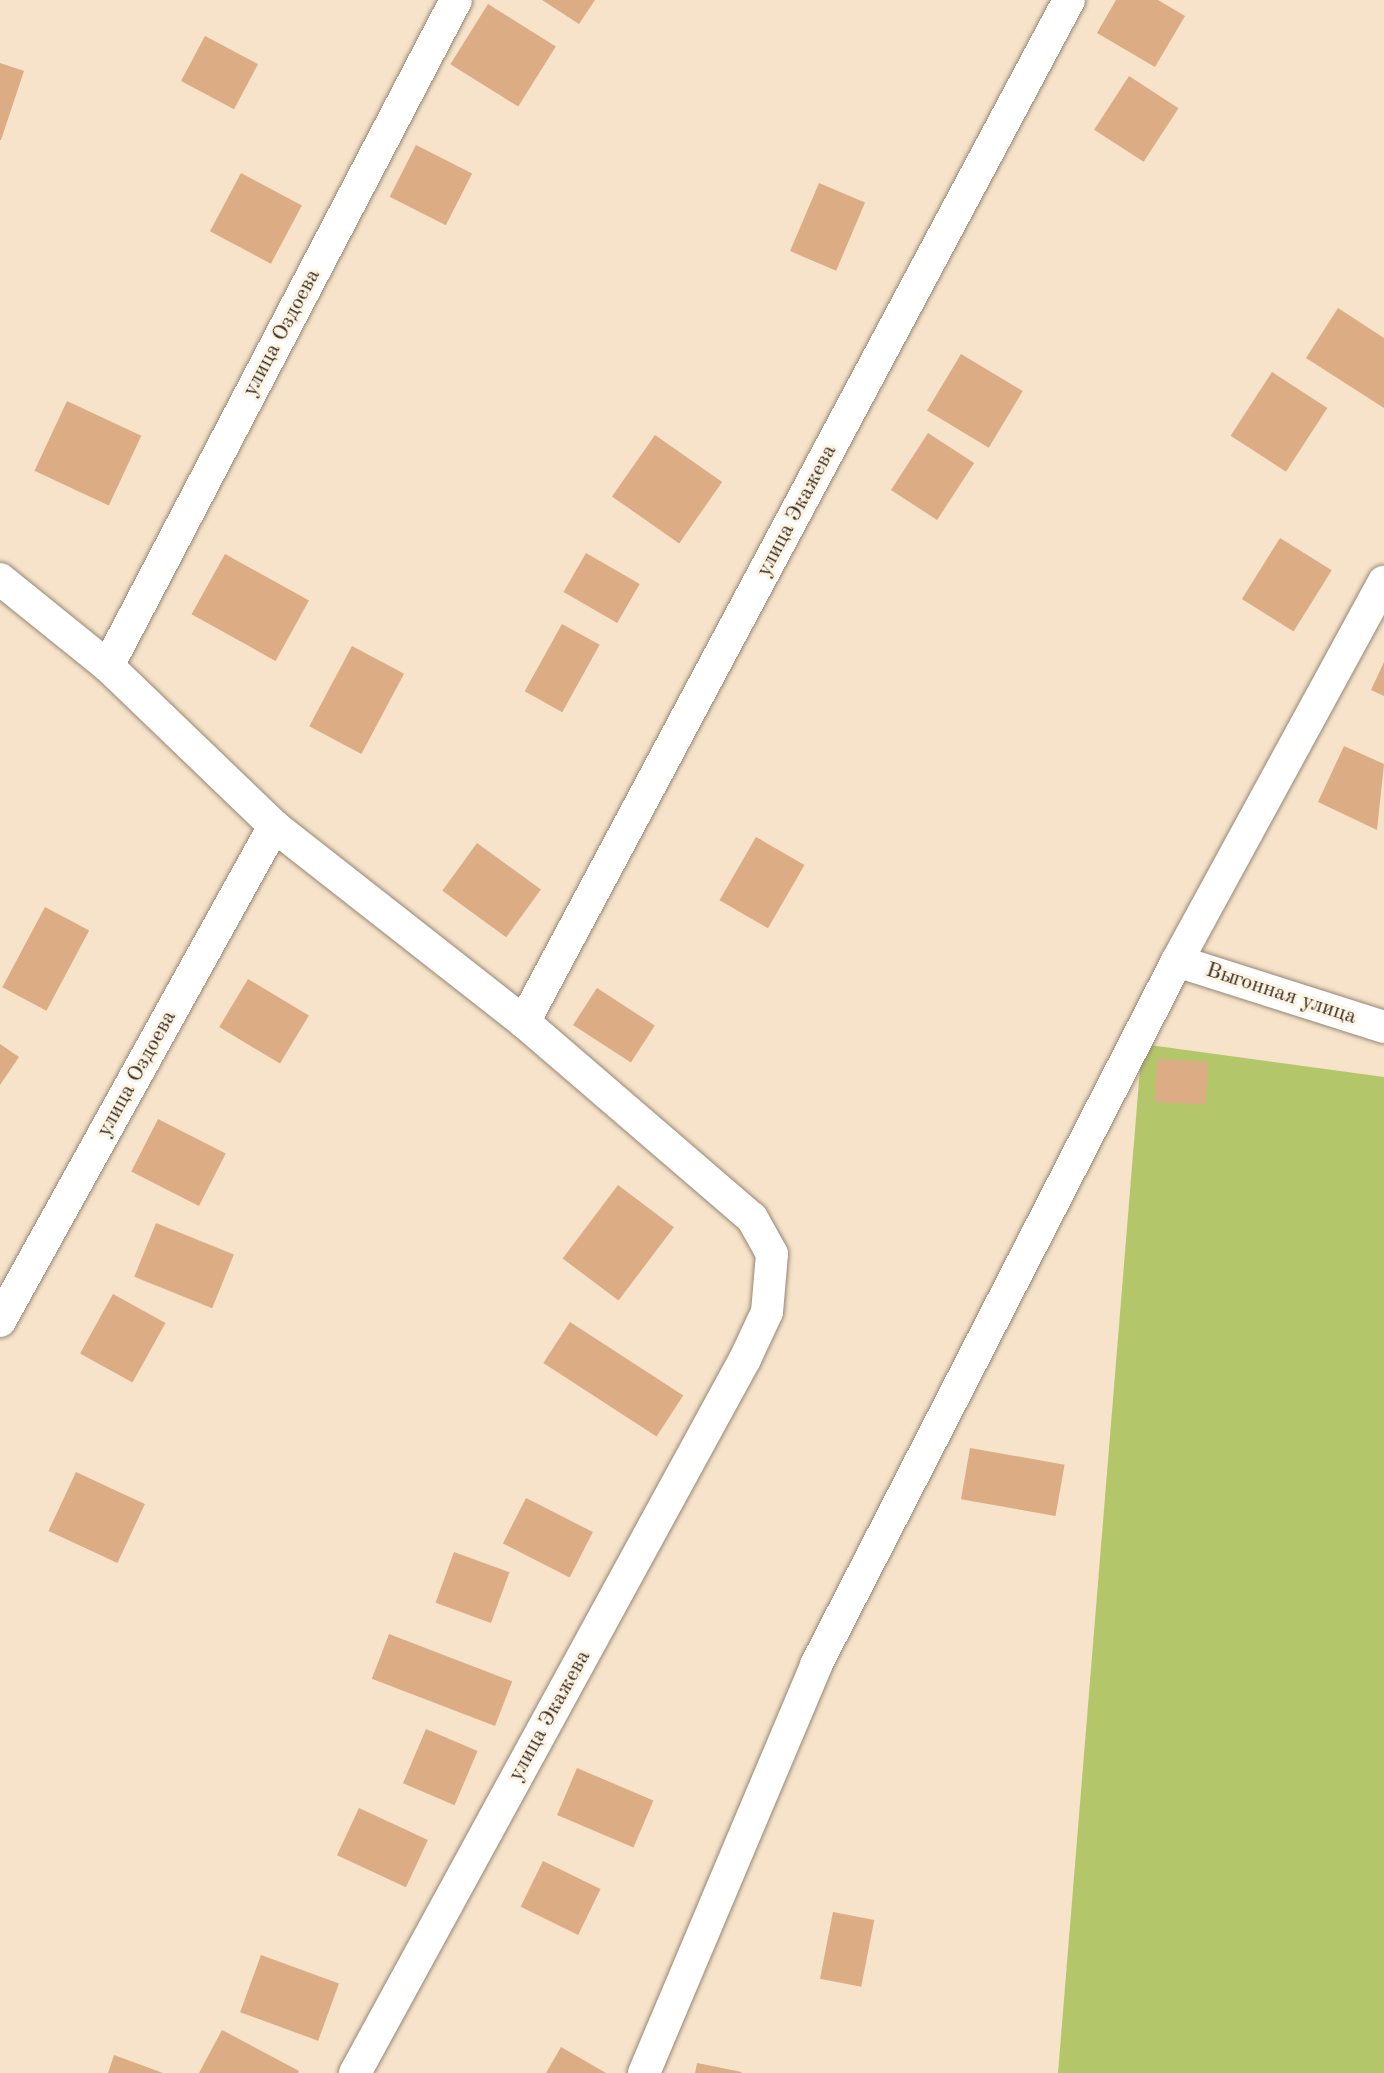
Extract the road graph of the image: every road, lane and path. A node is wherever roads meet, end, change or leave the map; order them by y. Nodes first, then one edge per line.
1 (456, 0) edge
2 (1069, 0) edge
3 (0, 579) edge
4 (1384, 582) edge
5 (108, 666) junction
6 (274, 826) junction
7 (1177, 961) junction
8 (524, 1022) junction
9 (1384, 1027) edge
10 (0, 1321) edge
11 (355, 2073) edge
12 (644, 2073) edge

1 - 5 street, улица Оздоева
2 - 8 street, улица Экажева
3 - 5 street, улица Экажева
4 - 7 street
5 - 6 street, улица Экажева
6 - 8 street, улица Экажева
6 - 10 street, улица Оздоева
7 - 9 street, Выгонная улица
7 - 12 street
8 - 11 street, улица Экажева

